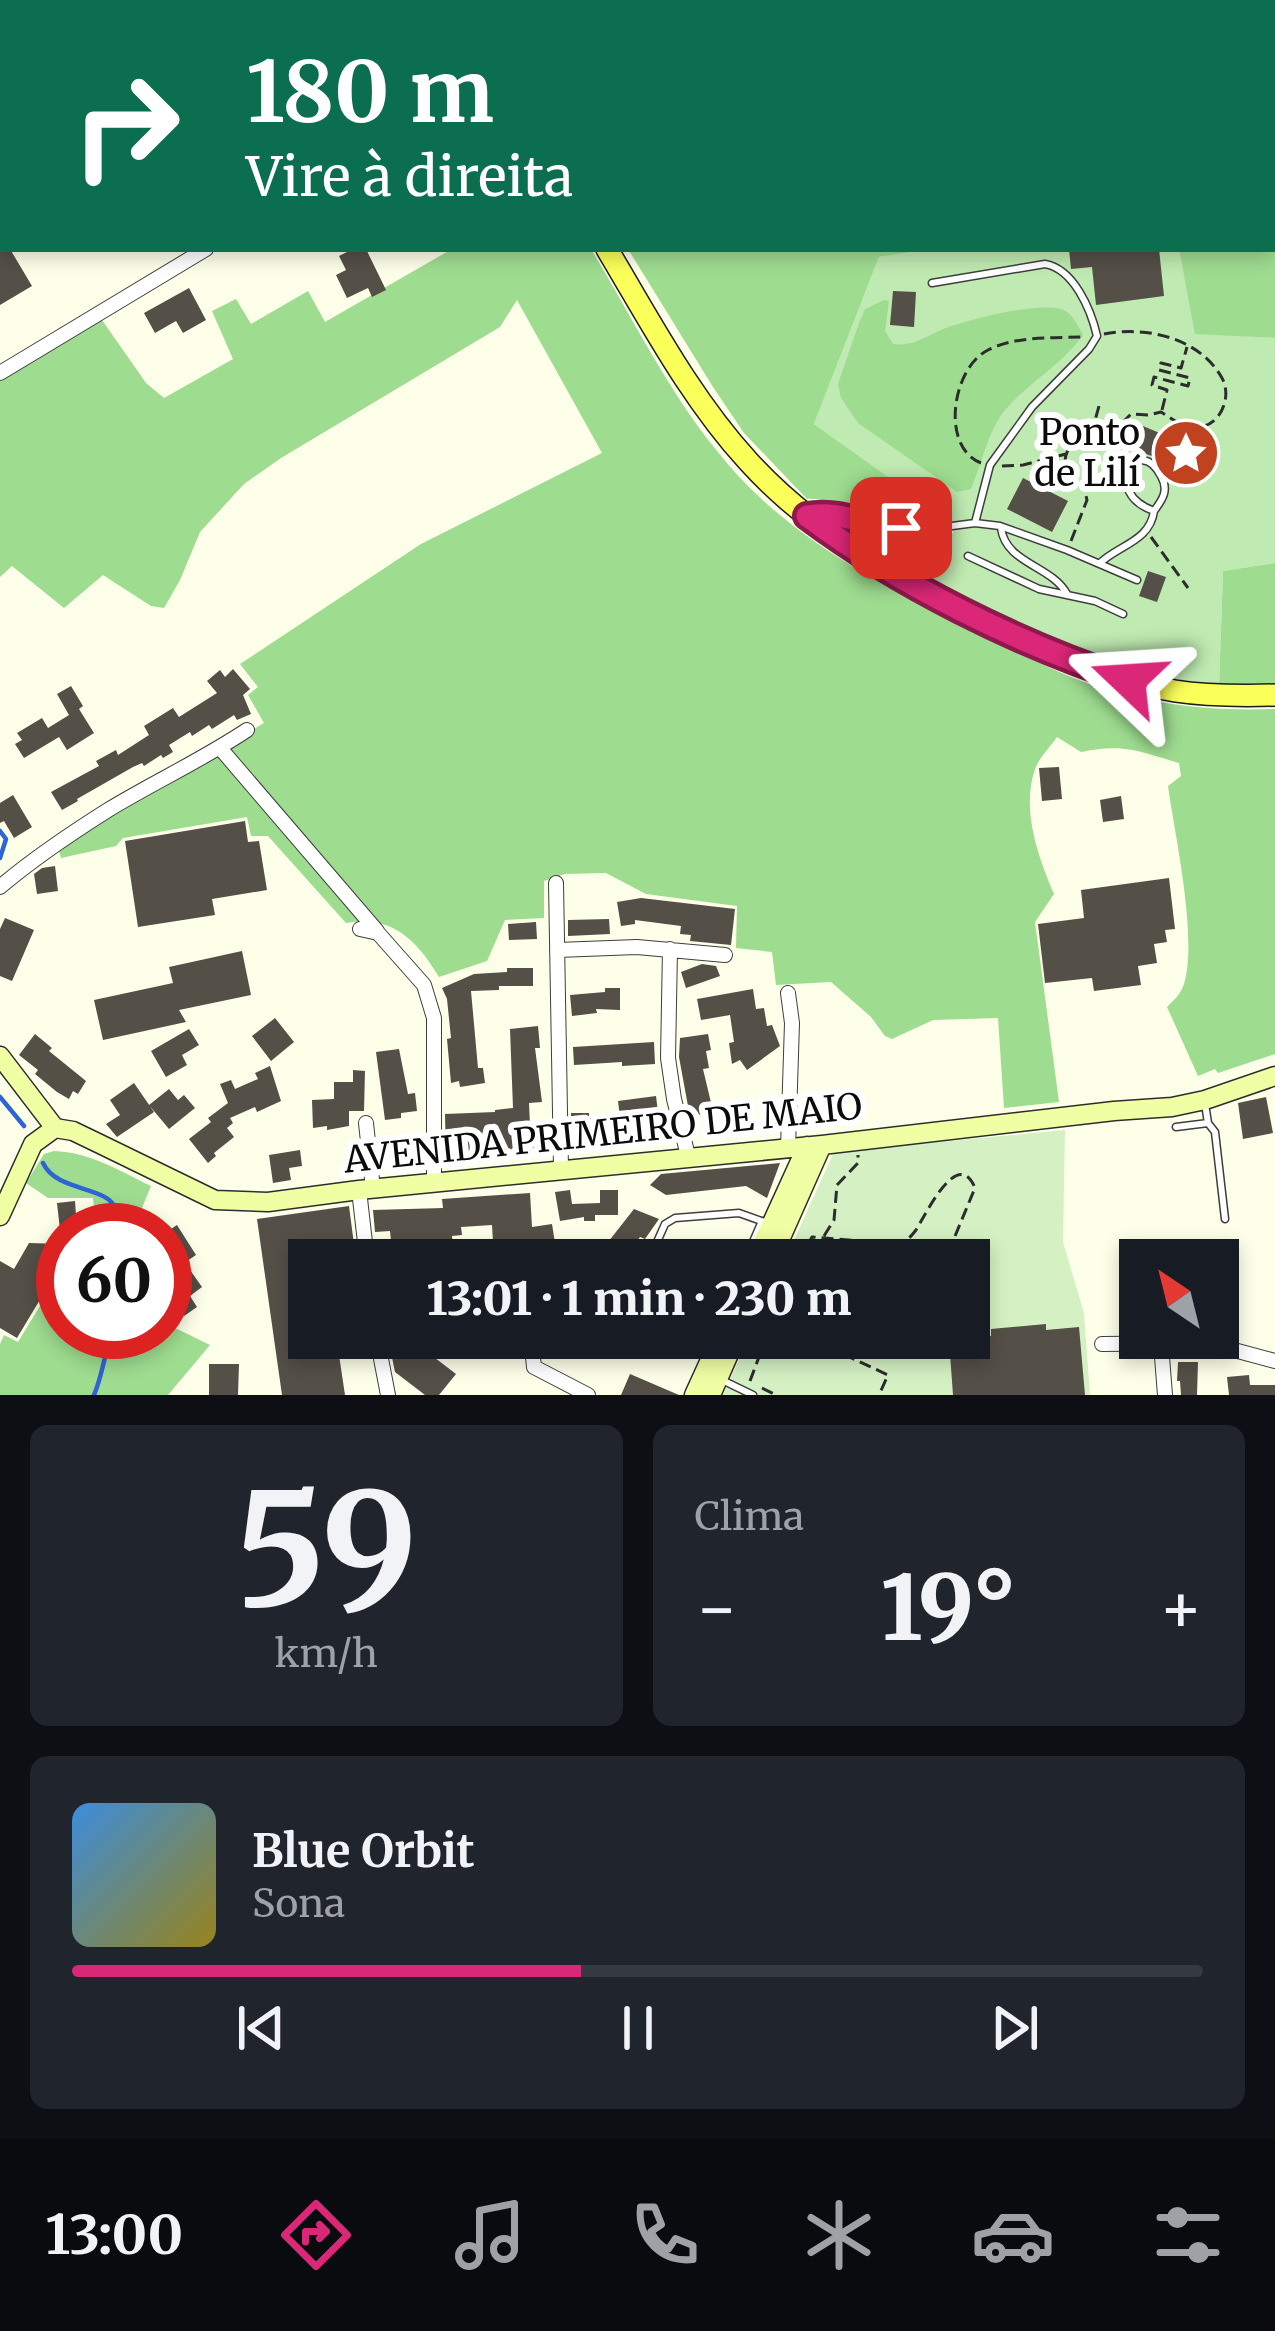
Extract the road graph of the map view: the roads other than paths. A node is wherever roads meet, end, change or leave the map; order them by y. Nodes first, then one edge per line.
1 (201, 252) edge
2 (609, 252) edge
3 (932, 283) dead end
4 (0, 373) edge
5 (1154, 511) junction
6 (807, 516) junction
7 (975, 523) junction
8 (1000, 526) junction
9 (968, 556) dead end
10 (1100, 564) junction
11 (1137, 580) dead end
12 (1067, 594) junction
13 (1123, 614) dead end
14 (1275, 695) edge
15 (247, 730) dead end
16 (220, 748) junction
17 (556, 883) dead end
18 (0, 887) edge
19 (360, 929) dead end
20 (378, 932) junction
21 (670, 949) junction
22 (557, 950) junction
23 (725, 955) dead end
24 (788, 993) dead end
25 (0, 1056) edge
26 (1275, 1076) edge
27 (1205, 1100) junction
28 (366, 1123) dead end
29 (1208, 1124) junction
30 (1176, 1127) dead end
31 (55, 1128) junction
32 (806, 1146) junction
33 (688, 1156) junction
34 (562, 1169) junction
35 (434, 1183) junction
36 (796, 1185) junction
37 (366, 1189) junction
38 (0, 1216) edge
39 (1225, 1219) dead end
40 (766, 1222) junction
41 (367, 1239) edge
42 (658, 1239) edge
43 (757, 1239) edge
44 (761, 1239) edge
45 (778, 1239) edge
46 (1102, 1344) dead end
47 (1119, 1344) edge
48 (1239, 1351) edge
49 (381, 1359) edge
50 (533, 1359) edge
51 (1162, 1359) edge
52 (1275, 1361) edge
53 (712, 1383) edge
54 (749, 1394) edge
55 (388, 1395) edge
56 (588, 1395) edge
57 (694, 1395) edge
58 (1165, 1395) edge

1 - 4 street
2 - 6 main road
3 - 7 lane
5 - 5 lane
5 - 10 lane
6 - 7 lane
6 - 14 main road
7 - 8 lane
8 - 10 lane
8 - 12 lane
9 - 12 lane
10 - 11 lane
12 - 13 lane
15 - 16 street
16 - 18 street
16 - 20 street
17 - 22 street
19 - 20 street
20 - 35 street
21 - 22 street
21 - 23 street
21 - 33 street
22 - 34 street
24 - 32 street
25 - 31 main road
26 - 27 main road, AVENIDA PRIMEIRO DE MAIO
27 - 29 lane
27 - 32 main road, AVENIDA PRIMEIRO DE MAIO
28 - 37 street
29 - 30 lane
29 - 39 lane
31 - 37 main road, AVENIDA PRIMEIRO DE MAIO
31 - 38 main road
32 - 33 main road, AVENIDA PRIMEIRO DE MAIO
32 - 36 main road
33 - 34 main road, AVENIDA PRIMEIRO DE MAIO
34 - 35 main road, AVENIDA PRIMEIRO DE MAIO
35 - 37 main road, AVENIDA PRIMEIRO DE MAIO
36 - 40 main road
36 - 45 main road
37 - 41 street
40 - 42 lane
40 - 43 lane
40 - 44 main road
46 - 47 street
48 - 52 street
49 - 55 street
50 - 56 street
51 - 58 street
53 - 54 lane
53 - 57 main road

